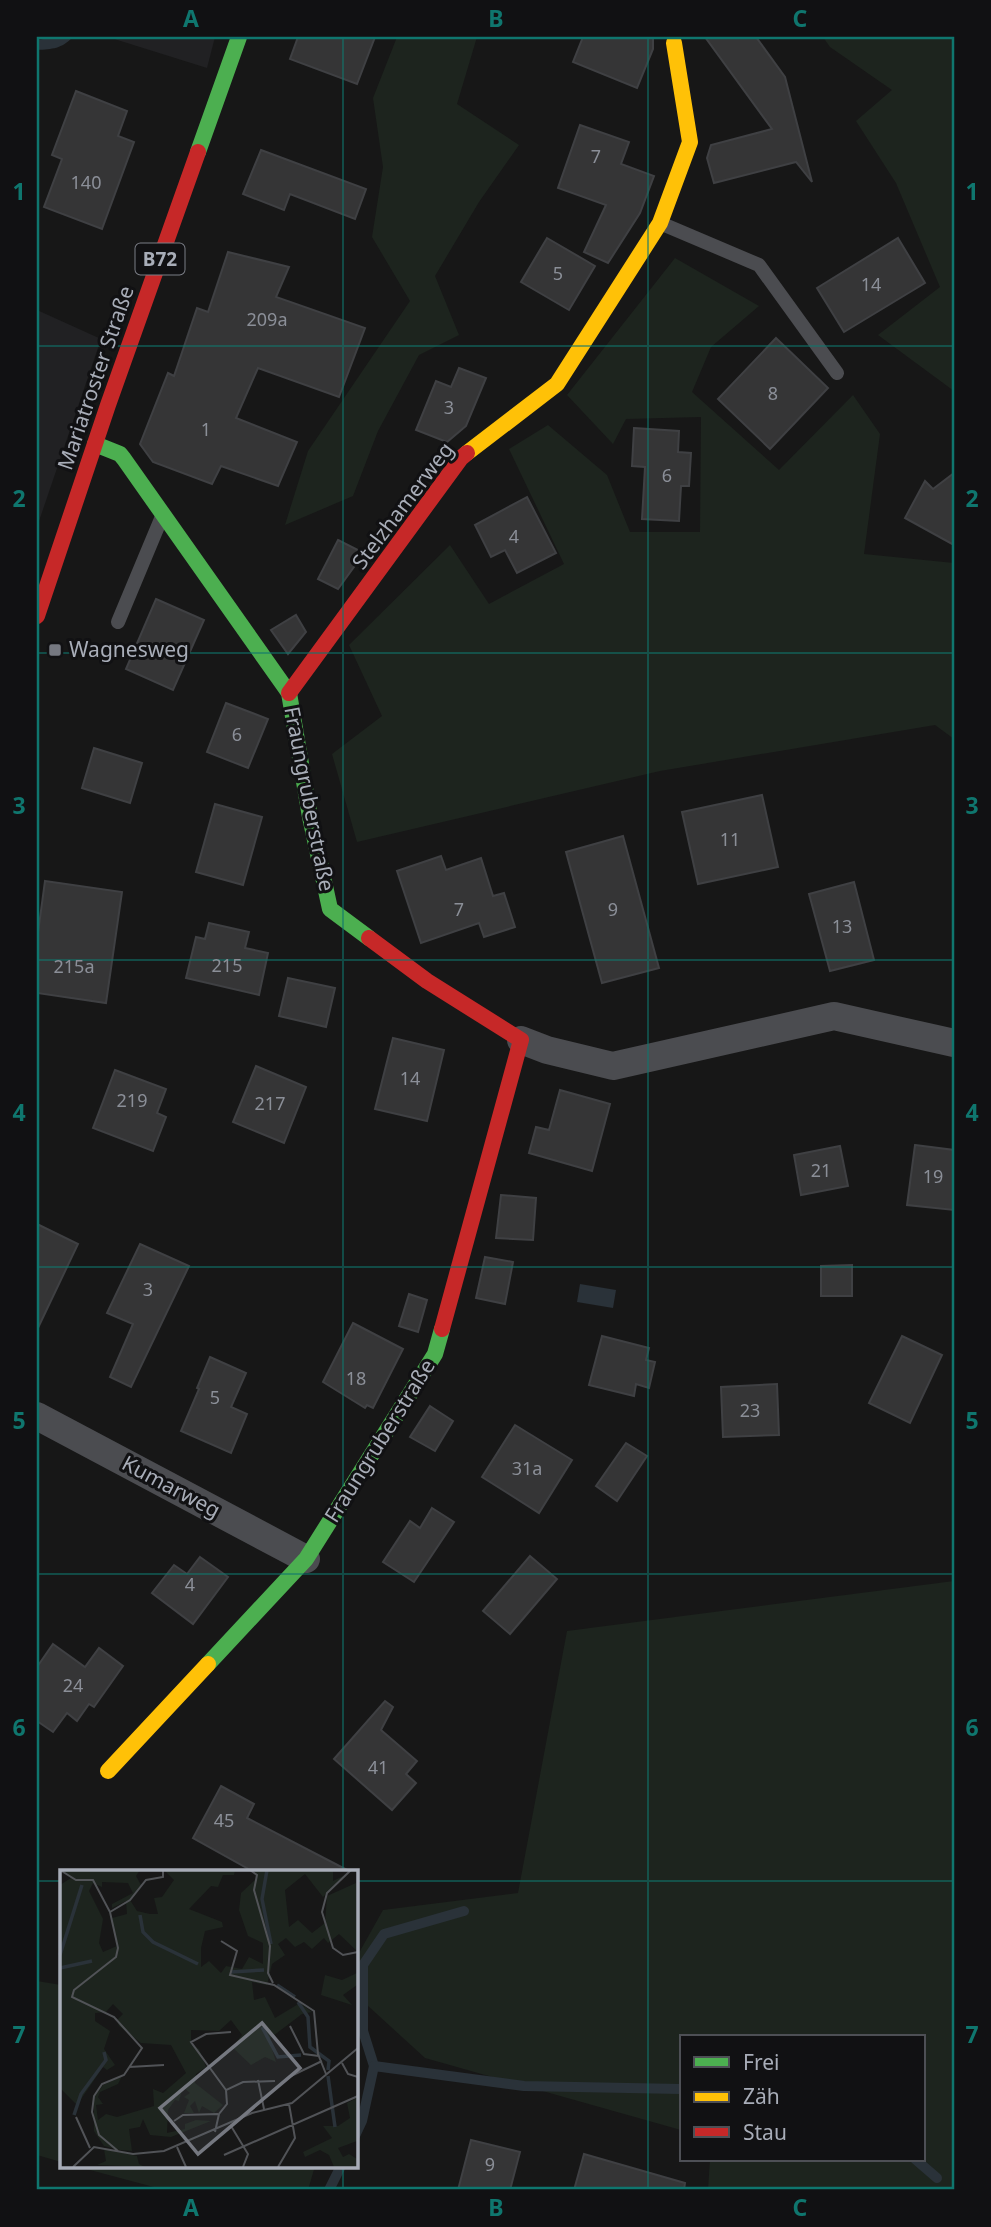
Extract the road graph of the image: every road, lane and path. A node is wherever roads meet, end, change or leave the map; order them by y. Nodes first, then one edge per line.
1 (239, 37) edge
2 (674, 43) dead end
3 (660, 223) junction
4 (837, 373) dead end
5 (95, 444) junction
6 (163, 514) junction
7 (37, 616) edge
8 (118, 622) dead end
9 (289, 693) junction
10 (521, 1040) junction
11 (954, 1043) edge
12 (37, 1416) edge
13 (306, 1559) junction
14 (108, 1771) dead end

1 - 5 street, Mariatroster Straße / B72
2 - 3 street, Stelzhamerweg
3 - 4 lane
3 - 9 street, Stelzhamerweg
5 - 6 street, Fraungruberstraße
5 - 7 street, Mariatroster Straße / B72
6 - 8 lane
6 - 9 street, Fraungruberstraße
9 - 10 street, Fraungruberstraße
10 - 11 street, Fraungruberstraße
10 - 13 street, Fraungruberstraße
12 - 13 street, Kumarweg
13 - 14 street, Fraungruberstraße

